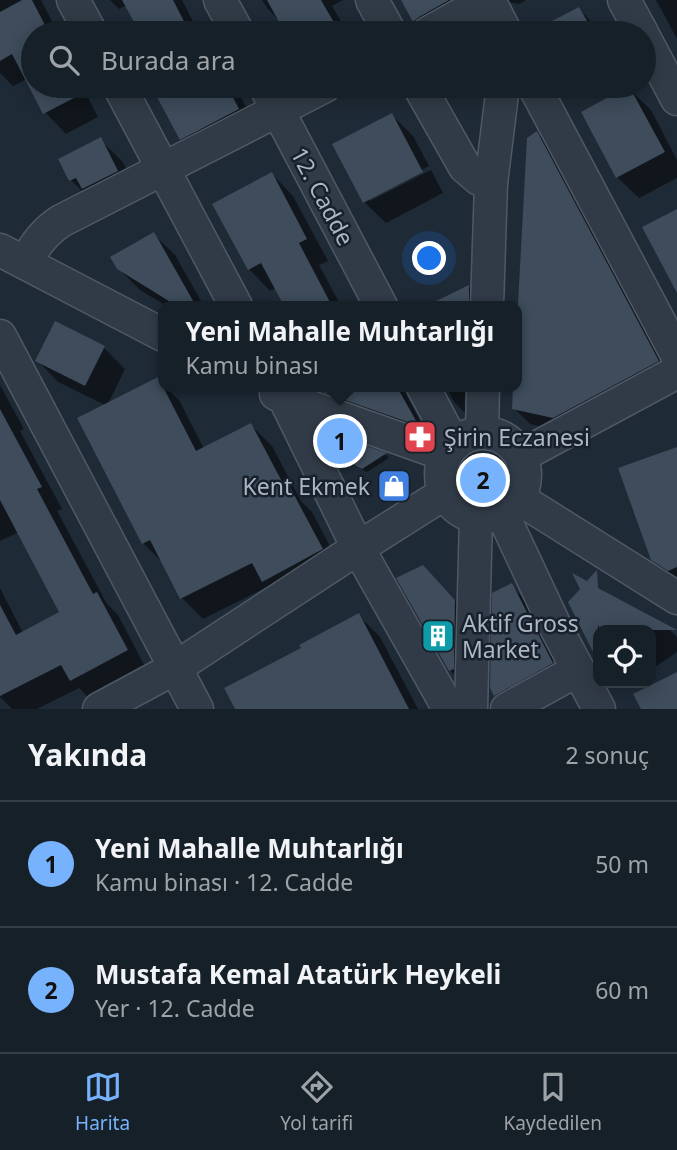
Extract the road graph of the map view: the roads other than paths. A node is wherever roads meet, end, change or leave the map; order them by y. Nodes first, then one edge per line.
1 (73, 0) edge
2 (220, 0) edge
3 (372, 0) edge
4 (488, 0) edge
5 (624, 0) edge
6 (84, 21) edge
7 (231, 21) edge
8 (383, 21) edge
9 (450, 21) edge
10 (499, 21) edge
11 (635, 21) edge
12 (656, 59) edge
13 (125, 98) edge
14 (272, 98) edge
15 (426, 98) edge
16 (501, 98) edge
17 (540, 98) edge
18 (677, 99) edge
19 (162, 168) junction
20 (491, 183) junction
21 (13, 256) edge
22 (233, 301) edge
23 (378, 301) edge
24 (487, 301) edge
25 (158, 332) edge
26 (0, 336) edge
27 (677, 355) edge
28 (677, 372) edge
29 (277, 392) edge
30 (279, 392) edge
31 (426, 392) edge
32 (482, 392) edge
33 (460, 444) junction
34 (521, 456) junction
35 (445, 493) junction
36 (499, 509) junction
37 (358, 548) junction
38 (677, 598) edge
39 (175, 668) junction
40 (578, 670) junction
41 (99, 709) edge
42 (197, 709) edge
43 (449, 709) edge
44 (471, 709) edge
45 (507, 709) edge
46 (599, 709) edge

1 - 6 street
2 - 7 street
3 - 8 street
4 - 9 street
4 - 10 street
5 - 11 street
12 - 18 street
13 - 19 street
14 - 19 street
14 - 23 street, 12. Cadde
15 - 20 street
16 - 20 street
17 - 27 street
19 - 21 street
19 - 22 street
20 - 24 street
21 - 25 street
26 - 39 street
28 - 34 street
29 - 37 street
30 - 33 street
31 - 33 street
32 - 33 street
33 - 34 street
33 - 35 street
34 - 36 street
35 - 36 street
35 - 37 street
36 - 38 street
36 - 40 street
36 - 44 street
37 - 39 street
37 - 43 street
39 - 41 street
39 - 42 street
40 - 45 street
40 - 46 street

